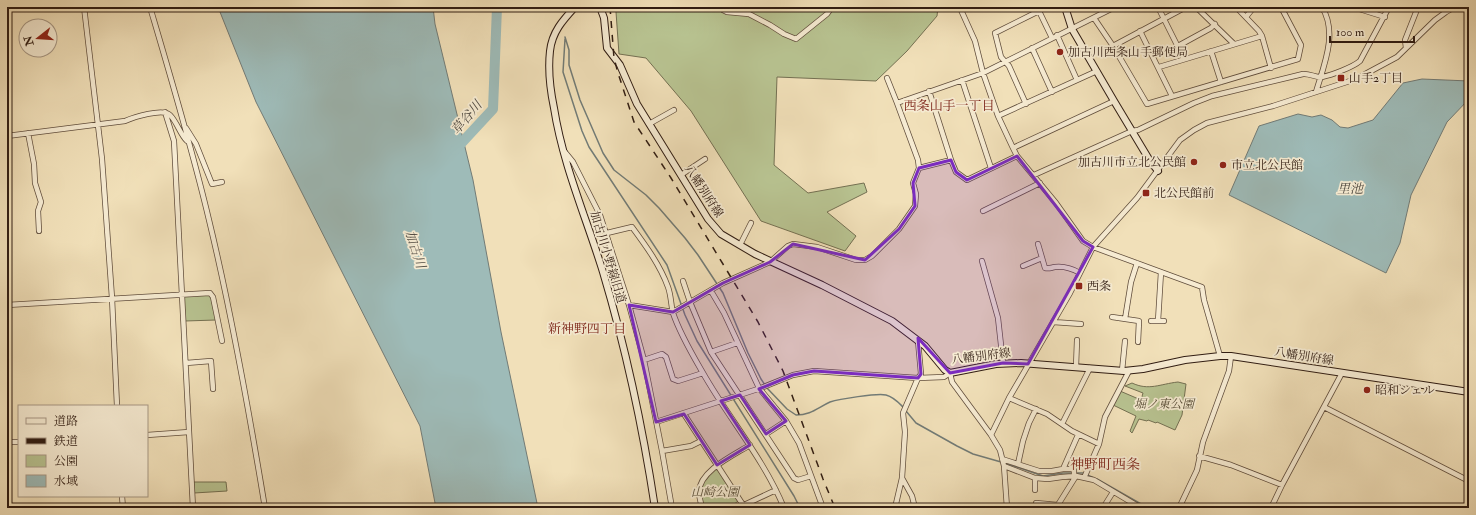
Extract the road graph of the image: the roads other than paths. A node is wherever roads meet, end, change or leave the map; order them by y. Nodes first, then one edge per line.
1 (84, 7) edge
2 (150, 7) edge
3 (575, 7) edge
4 (600, 7) edge
5 (722, 7) edge
6 (832, 7) edge
7 (960, 7) edge
8 (1065, 7) edge
9 (1116, 7) edge
10 (1158, 7) edge
11 (1186, 7) edge
12 (1196, 7) edge
13 (1236, 7) edge
14 (1254, 7) edge
15 (1281, 7) edge
16 (1322, 7) edge
17 (1353, 7) edge
18 (1389, 7) edge
19 (1418, 7) edge
20 (1455, 7) edge
21 (1246, 17) junction
22 (1385, 17) junction
23 (1094, 18) junction
24 (1163, 19) junction
25 (1215, 24) junction
26 (1072, 29) junction
27 (1140, 31) junction
28 (1054, 36) junction
29 (1262, 36) junction
30 (1234, 44) junction
31 (1113, 46) junction
32 (1178, 46) junction
33 (1032, 48) junction
34 (1406, 48) junction
35 (1211, 51) junction
36 (1184, 59) junction
37 (1006, 62) junction
38 (1159, 67) junction
39 (1271, 68) junction
40 (1097, 71) junction
41 (982, 73) junction
42 (1321, 77) junction
43 (887, 78) dead end
44 (962, 80) junction
45 (1077, 80) junction
46 (1221, 82) junction
47 (929, 91) junction
48 (1052, 92) junction
49 (1316, 92) junction
50 (1172, 96) junction
51 (1114, 101) junction
52 (897, 103) junction
53 (1026, 104) junction
54 (674, 110) dead end
55 (165, 112) junction
56 (998, 116) junction
57 (184, 123) junction
58 (649, 124) junction
59 (98, 125) junction
60 (1132, 131) junction
61 (28, 134) junction
62 (7, 136) edge
63 (188, 143) junction
64 (1013, 148) junction
65 (563, 150) junction
66 (1017, 156) junction
67 (705, 158) dead end
68 (951, 160) junction
69 (919, 168) junction
70 (991, 168) junction
71 (1158, 171) junction
72 (681, 175) junction
73 (1034, 175) junction
74 (222, 182) dead end
75 (1040, 183) junction
76 (983, 211) dead end
77 (751, 223) dead end
78 (39, 231) dead end
79 (607, 233) junction
80 (1038, 244) dead end
81 (740, 245) junction
82 (1093, 247) junction
83 (1042, 258) junction
84 (982, 261) dead end
85 (770, 262) junction
86 (1137, 263) junction
87 (1023, 266) dead end
88 (1161, 272) junction
89 (1080, 273) junction
90 (683, 281) dead end
91 (711, 291) junction
92 (182, 294) junction
93 (112, 298) junction
94 (690, 302) junction
95 (7, 305) edge
96 (629, 305) junction
97 (674, 311) junction
98 (1112, 317) dead end
99 (1125, 319) junction
100 (1152, 321) dead end
101 (1158, 321) junction
102 (1053, 322) junction
103 (1164, 322) dead end
104 (1081, 324) dead end
105 (1077, 340) dead end
106 (222, 341) dead end
107 (918, 341) junction
108 (1125, 341) dead end
109 (1138, 342) dead end
110 (737, 343) junction
111 (712, 352) junction
112 (1220, 356) junction
113 (1231, 356) junction
114 (644, 360) junction
115 (186, 363) junction
116 (1003, 363) junction
117 (1028, 364) junction
118 (1076, 367) junction
119 (1090, 368) junction
120 (1122, 371) junction
121 (1129, 371) junction
122 (703, 373) junction
123 (950, 373) junction
124 (1342, 373) junction
125 (918, 378) junction
126 (760, 388) junction
127 (213, 389) dead end
128 (1469, 392) edge
129 (740, 395) junction
130 (1009, 398) junction
131 (721, 401) junction
132 (117, 405) edge
133 (1324, 407) junction
134 (1036, 409) junction
135 (684, 414) junction
136 (786, 421) junction
137 (656, 422) junction
138 (1062, 424) junction
139 (189, 432) junction
140 (766, 434) junction
141 (1078, 434) junction
142 (148, 435) edge
143 (991, 435) junction
144 (702, 441) junction
145 (7, 442) edge
146 (18, 442) edge
147 (1099, 444) junction
148 (750, 445) junction
149 (662, 451) junction
150 (1199, 456) junction
151 (1002, 459) junction
152 (1018, 464) junction
153 (718, 465) junction
154 (1004, 466) junction
155 (1063, 469) junction
156 (810, 476) junction
157 (1075, 476) junction
158 (902, 478) junction
159 (1035, 478) junction
160 (1084, 478) junction
161 (1469, 481) edge
162 (1282, 485) junction
163 (776, 490) junction
164 (1035, 490) dead end
165 (1113, 492) junction
166 (122, 497) edge
167 (1036, 503) dead end
168 (1057, 506) edge
169 (744, 507) edge
170 (123, 508) edge
171 (192, 508) edge
172 (265, 508) edge
173 (655, 508) edge
174 (672, 508) edge
175 (702, 508) edge
176 (729, 508) edge
177 (784, 508) edge
178 (823, 508) edge
179 (895, 508) edge
180 (915, 508) edge
181 (1007, 508) edge
182 (1103, 508) edge
183 (1141, 508) edge
184 (1179, 508) edge
185 (1271, 508) edge

1 - 59 street
2 - 57 street
3 - 65 main road, 加古川小野線旧道
4 - 58 main road, 八幡別府線
5 - 6 street
7 - 41 street
8 - 26 main road
9 - 23 street
10 - 24 street
11 - 24 street
12 - 25 street
13 - 21 street
14 - 21 street
15 - 39 street
16 - 42 street
17 - 22 street
18 - 22 street
19 - 34 street
20 - 34 street
21 - 29 street
22 - 42 street
23 - 26 street
23 - 31 street
24 - 27 street
24 - 32 street
25 - 30 street
25 - 32 street
26 - 28 street
26 - 40 main road
27 - 31 street
27 - 38 street
28 - 33 street
28 - 37 street
28 - 45 street
29 - 30 street
29 - 39 street
30 - 35 street
31 - 50 street
32 - 36 street
33 - 37 street
33 - 48 street
34 - 49 street
35 - 36 street
35 - 46 street
36 - 38 street
37 - 41 street
37 - 53 street
38 - 50 street
39 - 46 street
40 - 45 street
40 - 51 main road
41 - 44 street
41 - 56 street
42 - 49 street
42 - 60 street
43 - 52 street
44 - 47 street
44 - 70 street
45 - 48 street
46 - 50 street
47 - 52 street
47 - 68 street
48 - 53 street
49 - 71 street
51 - 60 main road
51 - 64 street
52 - 69 street
53 - 56 street
54 - 58 street
55 - 59 street
55 - 63 street
55 - 92 street
56 - 64 street
57 - 63 street
57 - 74 street
58 - 72 main road, 八幡別府線
59 - 61 street
59 - 93 street
60 - 71 main road
60 - 73 street
61 - 62 street
61 - 78 street
63 - 172 street
64 - 66 street
65 - 79 street
65 - 173 main road, 加古川小野線旧道
66 - 70 street
66 - 73 street
67 - 72 street
68 - 69 street
68 - 70 street
69 - 85 street
71 - 82 street
72 - 81 main road, 八幡別府線
73 - 75 street
75 - 76 street
75 - 82 street
77 - 81 street
79 - 96 street
79 - 97 street
80 - 83 street
81 - 85 main road, 八幡別府線
82 - 86 street
82 - 89 street
83 - 87 street
83 - 89 street
84 - 116 street
85 - 91 street
85 - 107 main road, 八幡別府線
86 - 88 street
86 - 99 street
88 - 101 street
88 - 112 street
89 - 102 street
90 - 94 street
91 - 94 street
91 - 110 street
92 - 93 street
92 - 106 street
92 - 115 street
93 - 95 street
93 - 132 street
94 - 97 street
94 - 111 street
96 - 97 street
96 - 114 street
97 - 122 street
98 - 99 street
99 - 109 street
100 - 101 street
101 - 103 street
102 - 104 street
102 - 117 street
105 - 118 street
107 - 123 main road, 八幡別府線
107 - 125 street
108 - 120 street
110 - 111 street
110 - 126 street
111 - 129 street
112 - 113 main road, 八幡別府線
112 - 121 main road, 八幡別府線
113 - 124 main road, 八幡別府線
113 - 150 street
114 - 122 street
114 - 137 street
115 - 127 street
115 - 139 street
116 - 117 main road, 八幡別府線
116 - 123 main road, 八幡別府線
117 - 118 main road, 八幡別府線
117 - 130 street
118 - 119 main road, 八幡別府線
119 - 120 main road, 八幡別府線
119 - 138 street
120 - 121 main road, 八幡別府線
121 - 147 street
122 - 131 street
123 - 125 street
123 - 143 street
124 - 128 main road, 八幡別府線
124 - 133 street
125 - 126 street
125 - 158 street
126 - 129 street
126 - 136 street
129 - 131 street
129 - 140 street
130 - 134 street
130 - 143 street
131 - 135 street
131 - 148 street
133 - 161 street
133 - 162 street
134 - 138 street
134 - 152 street
135 - 137 street
135 - 144 street
136 - 140 street
136 - 156 street
137 - 149 street
138 - 141 street
139 - 142 street
139 - 171 street
140 - 156 street
141 - 147 street
141 - 155 street
143 - 151 street
144 - 149 street
144 - 153 street
145 - 146 street
147 - 160 street
148 - 153 street
148 - 163 street
149 - 174 street
150 - 162 street
150 - 184 street
151 - 152 street
151 - 154 street
152 - 155 street
153 - 169 street
153 - 175 street
154 - 159 street
154 - 181 street
155 - 157 street
156 - 178 street
157 - 159 street
157 - 160 street
157 - 168 street
158 - 179 street
158 - 180 street
159 - 164 street
160 - 165 street
162 - 185 street
163 - 169 street
163 - 177 street
165 - 182 street
165 - 183 street
166 - 170 street
167 - 168 street
169 - 176 street

